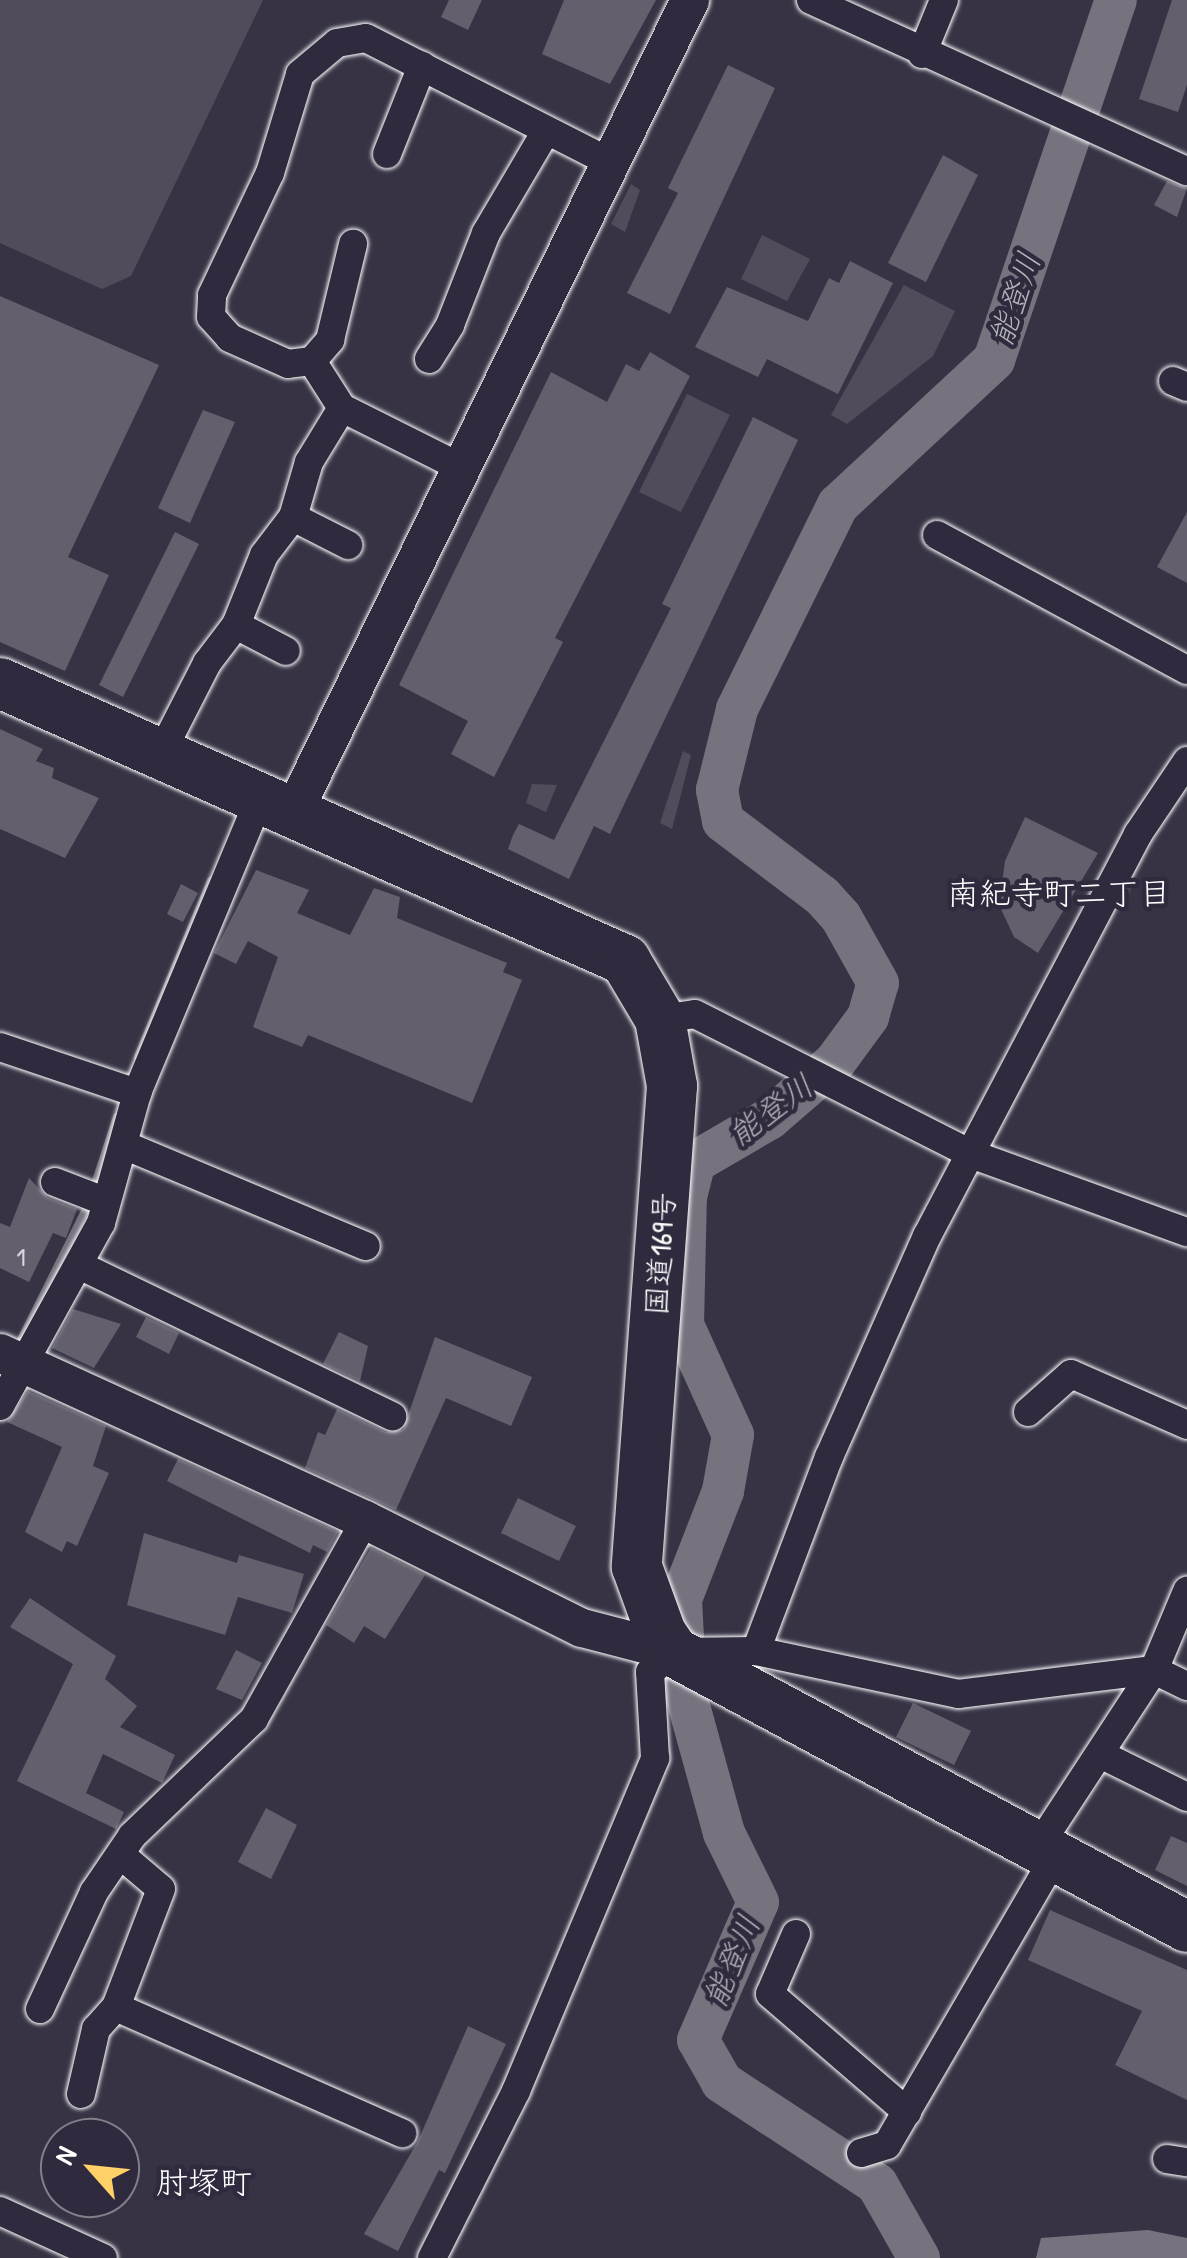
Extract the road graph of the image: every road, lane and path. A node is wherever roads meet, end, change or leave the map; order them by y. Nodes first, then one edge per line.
1 (690, 0) edge
2 (811, 0) edge
3 (944, 0) edge
4 (922, 54) junction
5 (422, 66) junction
6 (545, 133) junction
7 (387, 154) dead end
8 (610, 163) junction
9 (1187, 172) edge
10 (353, 244) dead end
11 (429, 359) dead end
12 (312, 361) junction
13 (342, 408) junction
14 (462, 468) junction
15 (293, 517) junction
16 (938, 535) dead end
17 (348, 545) dead end
18 (236, 624) junction
19 (286, 651) dead end
20 (1187, 670) edge
21 (0, 683) edge
22 (161, 753) junction
23 (1187, 760) edge
24 (278, 803) junction
25 (660, 1020) junction
26 (1, 1051) edge
27 (138, 1093) junction
28 (124, 1144) junction
29 (971, 1154) junction
30 (55, 1182) dead end
31 (104, 1201) junction
32 (1187, 1232) edge
33 (366, 1246) dead end
34 (79, 1265) junction
35 (11, 1358) edge
36 (0, 1406) edge
37 (1028, 1412) dead end
38 (392, 1416) dead end
39 (1187, 1425) edge
40 (366, 1520) junction
41 (1187, 1591) edge
42 (674, 1652) junction
43 (741, 1665) junction
44 (1154, 1670) junction
45 (1187, 1686) edge
46 (1100, 1754) junction
47 (1187, 1797) edge
48 (1048, 1849) junction
49 (121, 1855) junction
50 (1187, 1927) edge
51 (796, 1934) dead end
52 (40, 2009) dead end
53 (109, 2014) junction
54 (81, 2094) dead end
55 (907, 2112) junction
56 (402, 2133) dead end
57 (861, 2152) dead end
58 (0, 2211) edge
59 (103, 2258) edge
60 (432, 2258) edge

1 - 8 street
2 - 4 street
3 - 4 street
4 - 9 street
5 - 6 street
5 - 7 street
5 - 12 street
6 - 8 street
6 - 11 street
8 - 14 street
10 - 12 street
12 - 13 street
13 - 14 street
13 - 15 street
14 - 24 street
15 - 17 street
15 - 18 street
16 - 20 street
18 - 19 street
18 - 22 street
21 - 22 highway, 国道169号
22 - 24 highway, 国道169号
23 - 29 street
24 - 25 highway, 国道169号
24 - 27 street
25 - 29 street
25 - 42 highway, 国道169号
26 - 27 street
27 - 28 street
28 - 31 street
28 - 33 street
29 - 32 street
29 - 43 street
30 - 31 street
31 - 34 street
34 - 35 street
34 - 38 street
35 - 36 street
35 - 40 street
37 - 39 street
40 - 42 street
40 - 49 street
41 - 44 street
42 - 43 highway
42 - 60 street
43 - 44 street
43 - 48 highway
44 - 45 street
44 - 46 street
46 - 47 street
46 - 48 street
48 - 50 highway
48 - 55 street
49 - 52 street
49 - 53 street
51 - 55 street
53 - 54 street
53 - 56 street
55 - 57 street
58 - 59 street

